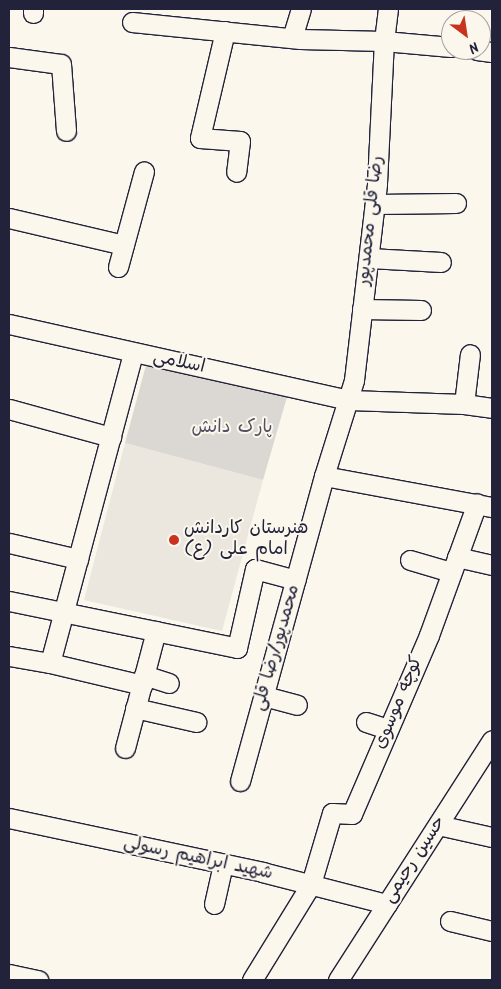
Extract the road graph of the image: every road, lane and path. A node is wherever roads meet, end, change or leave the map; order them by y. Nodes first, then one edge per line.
1 (301, 9) edge
2 (388, 9) edge
3 (132, 22) dead end
4 (226, 32) junction
5 (292, 38) junction
6 (384, 41) junction
7 (441, 46) edge
8 (9, 57) edge
9 (66, 131) dead end
10 (144, 171) dead end
11 (236, 172) dead end
12 (456, 203) dead end
13 (375, 204) junction
14 (9, 218) edge
15 (124, 245) junction
16 (368, 258) junction
17 (442, 262) dead end
18 (118, 266) dead end
19 (362, 309) junction
20 (421, 310) dead end
21 (9, 324) edge
22 (134, 353) junction
23 (470, 354) dead end
24 (349, 400) junction
25 (464, 404) junction
26 (492, 408) edge
27 (9, 409) edge
28 (111, 436) junction
29 (324, 476) junction
30 (485, 505) edge
31 (9, 543) edge
32 (78, 559) junction
33 (410, 560) dead end
34 (454, 565) junction
35 (492, 565) edge
36 (296, 580) junction
37 (9, 601) edge
38 (63, 613) junction
39 (156, 632) junction
40 (9, 656) edge
41 (50, 663) junction
42 (143, 680) junction
43 (169, 683) dead end
44 (264, 696) junction
45 (296, 705) dead end
46 (136, 708) junction
47 (196, 722) dead end
48 (366, 722) dead end
49 (388, 729) junction
50 (492, 740) edge
51 (125, 748) dead end
52 (240, 781) dead end
53 (9, 818) edge
54 (438, 825) junction
55 (492, 837) edge
56 (223, 864) junction
57 (311, 884) junction
58 (214, 904) dead end
59 (387, 904) junction
60 (450, 921) dead end
61 (492, 931) edge
62 (9, 974) edge
63 (38, 980) edge
64 (252, 980) edge
65 (338, 980) edge

1 - 5 street
2 - 6 street, رضا قلی محمدپور
3 - 4 street
4 - 5 street
4 - 11 street
5 - 6 street
6 - 7 street
6 - 13 street, رضا قلی محمدپور
8 - 9 street
10 - 15 street
12 - 13 street
13 - 16 street, رضا قلی محمدپور
14 - 15 street
15 - 18 street
16 - 17 street
16 - 19 street, رضا قلی محمدپور
19 - 20 street
19 - 24 street, رضا قلی محمدپور
21 - 22 street, اسلامی
22 - 24 street, اسلامی
22 - 28 street
23 - 25 street
24 - 25 street, اسلامی
24 - 29 street, محمدپور/رضا قلی
25 - 26 street, اسلامی
27 - 28 street
28 - 32 street
29 - 30 street
29 - 36 street, محمدپور/رضا قلی
30 - 34 street, کوچه موسوی
31 - 32 street
32 - 38 street
33 - 34 street
34 - 35 street
34 - 49 street, کوچه موسوی
36 - 39 street
36 - 44 street, محمدپور/رضا قلی
37 - 38 street
38 - 39 street
38 - 41 street
39 - 42 street
40 - 41 street
41 - 42 street
42 - 43 street
42 - 46 street
44 - 45 street
44 - 52 street, محمدپور/رضا قلی
46 - 47 street
46 - 51 street
48 - 49 street
49 - 57 street, کوچه موسوی
50 - 54 street, حسین رحیمی
53 - 56 street, شهید ابراهیم رسولی
54 - 55 street
54 - 59 street, حسین رحیمی
56 - 57 street, شهید ابراهیم رسولی
56 - 58 street
57 - 59 street, شهید ابراهیم رسولی
57 - 64 street
59 - 65 street, حسین رحیمی
60 - 61 street
62 - 63 street

